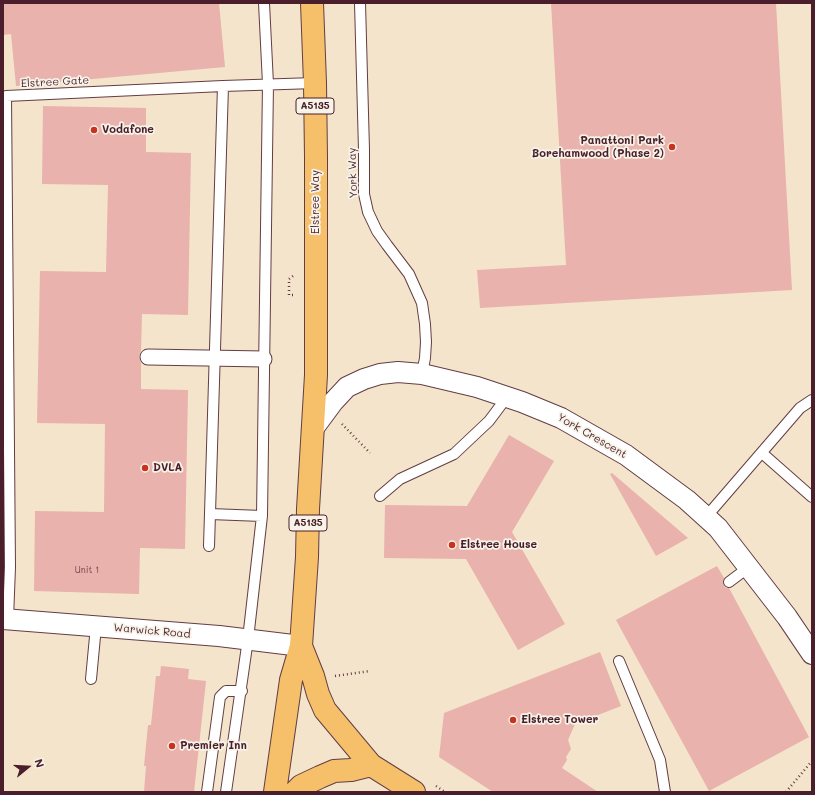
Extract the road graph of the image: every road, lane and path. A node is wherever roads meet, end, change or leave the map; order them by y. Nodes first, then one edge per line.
1 (264, 3) edge
2 (312, 3) edge
3 (360, 3) edge
4 (315, 83) junction
5 (268, 84) junction
6 (223, 86) junction
7 (289, 279) dead end
8 (289, 295) dead end
9 (148, 357) dead end
10 (215, 358) junction
11 (264, 359) junction
12 (422, 374) junction
13 (507, 397) junction
14 (812, 400) edge
15 (313, 429) junction
16 (338, 429) dead end
17 (370, 453) dead end
18 (762, 453) junction
19 (380, 496) dead end
20 (812, 497) edge
21 (210, 514) junction
22 (262, 516) junction
23 (706, 517) junction
24 (209, 546) dead end
25 (749, 567) junction
26 (729, 582) dead end
27 (5, 619) edge
28 (96, 626) junction
29 (248, 639) junction
30 (301, 646) junction
31 (812, 654) edge
32 (620, 660) dead end
33 (370, 671) dead end
34 (335, 676) dead end
35 (91, 679) dead end
36 (242, 691) junction
37 (812, 761) edge
38 (371, 765) junction
39 (423, 788) edge
40 (207, 792) edge
41 (226, 792) edge
42 (275, 792) edge
43 (295, 792) edge
44 (445, 792) edge
45 (665, 792) edge
46 (786, 792) edge

1 - 5 lane
2 - 4 main road, Elstree Way / A5135
3 - 12 lane, York Way
4 - 5 lane, Elstree Gate
4 - 15 main road, Elstree Way / A5135
5 - 6 lane, Elstree Gate
5 - 11 lane
6 - 10 lane
6 - 27 lane, Elstree Gate
7 - 8 path
9 - 10 street
10 - 11 street
10 - 21 lane
11 - 22 lane
12 - 13 street, York Crescent
12 - 15 street, York Crescent
13 - 19 lane
13 - 23 street, York Crescent
14 - 18 lane
15 - 30 main road, A5135
16 - 17 path
18 - 20 lane
18 - 23 lane
21 - 22 lane
21 - 24 lane
22 - 29 lane
23 - 25 street, York Crescent
25 - 26 lane
25 - 31 street, York Crescent
27 - 28 street, Warwick Road
28 - 29 street, Warwick Road
28 - 35 lane
29 - 30 street, Warwick Road
29 - 36 lane
30 - 38 main road, A5135
30 - 42 main road, A5135
32 - 45 lane
33 - 34 path
36 - 40 lane
36 - 41 lane
37 - 46 path
38 - 39 main road, A5135
38 - 43 main road
39 - 44 path

